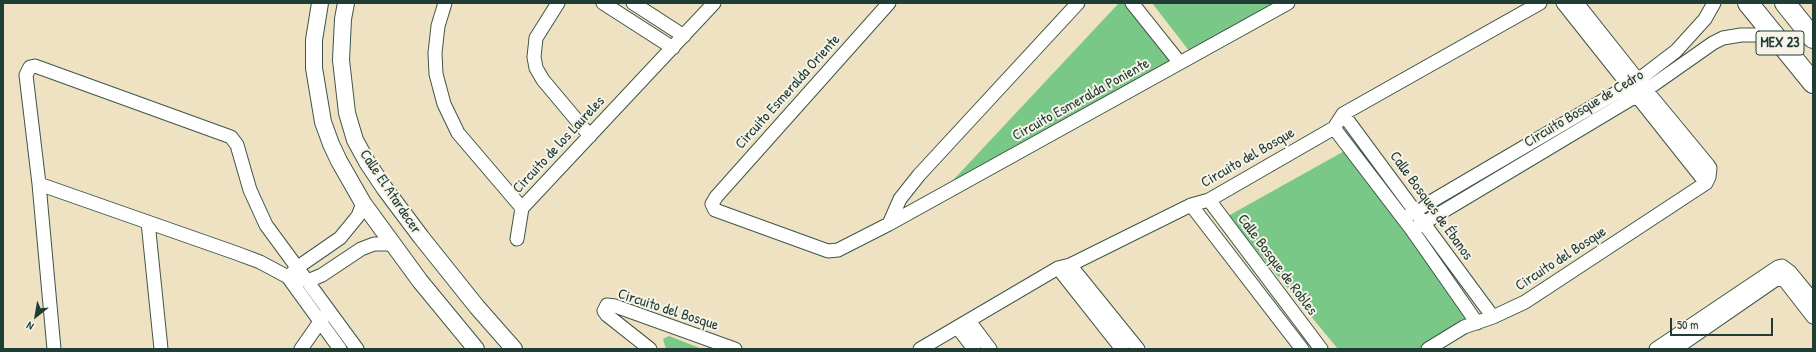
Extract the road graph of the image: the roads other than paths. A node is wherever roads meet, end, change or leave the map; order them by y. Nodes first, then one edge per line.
1 (320, 3) edge
2 (346, 3) edge
3 (445, 3) edge
4 (558, 3) edge
5 (603, 3) edge
6 (633, 3) edge
7 (714, 3) edge
8 (889, 3) edge
9 (1078, 3) edge
10 (1132, 3) edge
11 (1288, 3) edge
12 (1540, 3) edge
13 (1563, 3) edge
14 (1577, 3) edge
15 (1714, 3) edge
16 (1748, 3) edge
17 (1785, 3) edge
18 (1800, 3) edge
19 (1809, 34) edge
20 (684, 36) junction
21 (1777, 39) junction
22 (673, 48) junction
23 (1676, 51) junction
24 (1685, 62) junction
25 (1180, 63) junction
26 (1813, 83) edge
27 (1638, 88) junction
28 (1344, 114) junction
29 (1334, 128) junction
30 (590, 136) junction
31 (1519, 150) junction
32 (1527, 161) junction
33 (39, 184) junction
34 (385, 189) junction
35 (1209, 200) junction
36 (363, 203) junction
37 (1191, 206) junction
38 (522, 208) junction
39 (1416, 211) junction
40 (1402, 218) junction
41 (148, 222) junction
42 (1424, 223) junction
43 (889, 224) junction
44 (1412, 230) junction
45 (517, 239) dead end
46 (393, 244) junction
47 (833, 251) joint
48 (1064, 266) junction
49 (298, 267) junction
50 (1781, 273) junction
51 (288, 277) junction
52 (308, 281) junction
53 (1813, 300) edge
54 (1286, 304) junction
55 (328, 309) junction
56 (1274, 312) junction
57 (1493, 317) junction
58 (1813, 317) edge
59 (320, 321) junction
60 (969, 321) junction
61 (1477, 323) junction
62 (958, 328) junction
63 (54, 349) edge
64 (161, 349) edge
65 (301, 349) edge
66 (340, 349) edge
67 (357, 349) edge
68 (476, 349) edge
69 (514, 349) edge
70 (650, 349) edge
71 (734, 349) edge
72 (920, 349) edge
73 (974, 349) edge
74 (990, 349) edge
75 (1122, 349) edge
76 (1138, 349) edge
77 (1302, 349) edge
78 (1321, 349) edge
79 (1428, 349) edge
80 (1656, 349) edge
81 (1675, 349) edge

1 - 36 street, Calle El Atardecer
2 - 34 street, Calle El Atardecer
3 - 38 street, Circuito de los Laureles
4 - 30 street
5 - 22 street
6 - 20 street
7 - 20 street, Circuito de los Laureles
8 - 47 street, Circuito Esmeralda Oriente
9 - 43 street
10 - 25 street
11 - 25 street, Circuito Esmeralda Poniente
12 - 28 street, Circuito del Bosque
13 - 27 street, Circuito del Bosque
14 - 27 street, Circuito del Bosque
15 - 23 street, Circuito Bosque de Cedro
16 - 21 main road, MEX 23
17 - 19 main road, MEX 23
18 - 19 street
20 - 22 street, Circuito de los Laureles
21 - 24 street, Circuito Bosque de Cedro
21 - 26 main road, MEX 23
22 - 30 street, Circuito de los Laureles
23 - 24 street
23 - 27 street, Circuito Bosque de Cedro
24 - 27 street, Circuito Bosque de Cedro
25 - 43 street, Circuito Esmeralda Poniente
27 - 31 street, Circuito Bosque de Cedro
27 - 32 street, Circuito Bosque de Cedro
27 - 57 street, Circuito del Bosque
28 - 29 street, Circuito del Bosque
28 - 39 street, Calle Bosques de Ébanos
29 - 35 street, Circuito del Bosque
29 - 40 street, Calle Bosques de Ébanos
30 - 38 street, Circuito de los Laureles
31 - 32 street
31 - 39 street, Circuito Bosque de Cedro
32 - 42 street, Circuito Bosque de Cedro
33 - 41 street
33 - 49 street
33 - 63 street
34 - 36 street
34 - 69 street, Calle El Atardecer
35 - 37 street, Circuito del Bosque
35 - 54 street, Calle Bosque de Robles
36 - 46 street, Calle El Atardecer
36 - 49 street
37 - 48 street, Circuito del Bosque
37 - 56 street, Calle Bosque de Robles
38 - 45 street
39 - 40 street, Circuito Bosque de Cedro
39 - 42 street, Calle Bosques de Ébanos
40 - 44 street, Calle Bosques de Ébanos
41 - 51 street
41 - 64 street
42 - 44 street, Circuito Bosque de Cedro
42 - 57 street, Calle Bosques de Ébanos
43 - 47 street, Circuito Esmeralda Poniente
44 - 61 street, Calle Bosques de Ébanos
46 - 52 street
46 - 68 street, Calle El Atardecer
48 - 60 street, Circuito del Bosque
48 - 75 street
48 - 76 street
49 - 51 street
49 - 52 street
50 - 53 street
50 - 58 street
50 - 80 street
50 - 81 street
51 - 52 street
51 - 59 street
52 - 55 street
54 - 56 street
54 - 78 street, Calle Bosque de Robles
55 - 59 street
55 - 67 street
56 - 77 street, Calle Bosque de Robles
57 - 61 street, Circuito del Bosque
59 - 65 street
59 - 66 street
60 - 62 street, Circuito del Bosque
60 - 74 street
61 - 79 street, Circuito del Bosque
62 - 72 street, Circuito del Bosque
62 - 73 street
70 - 71 street, Circuito del Bosque

